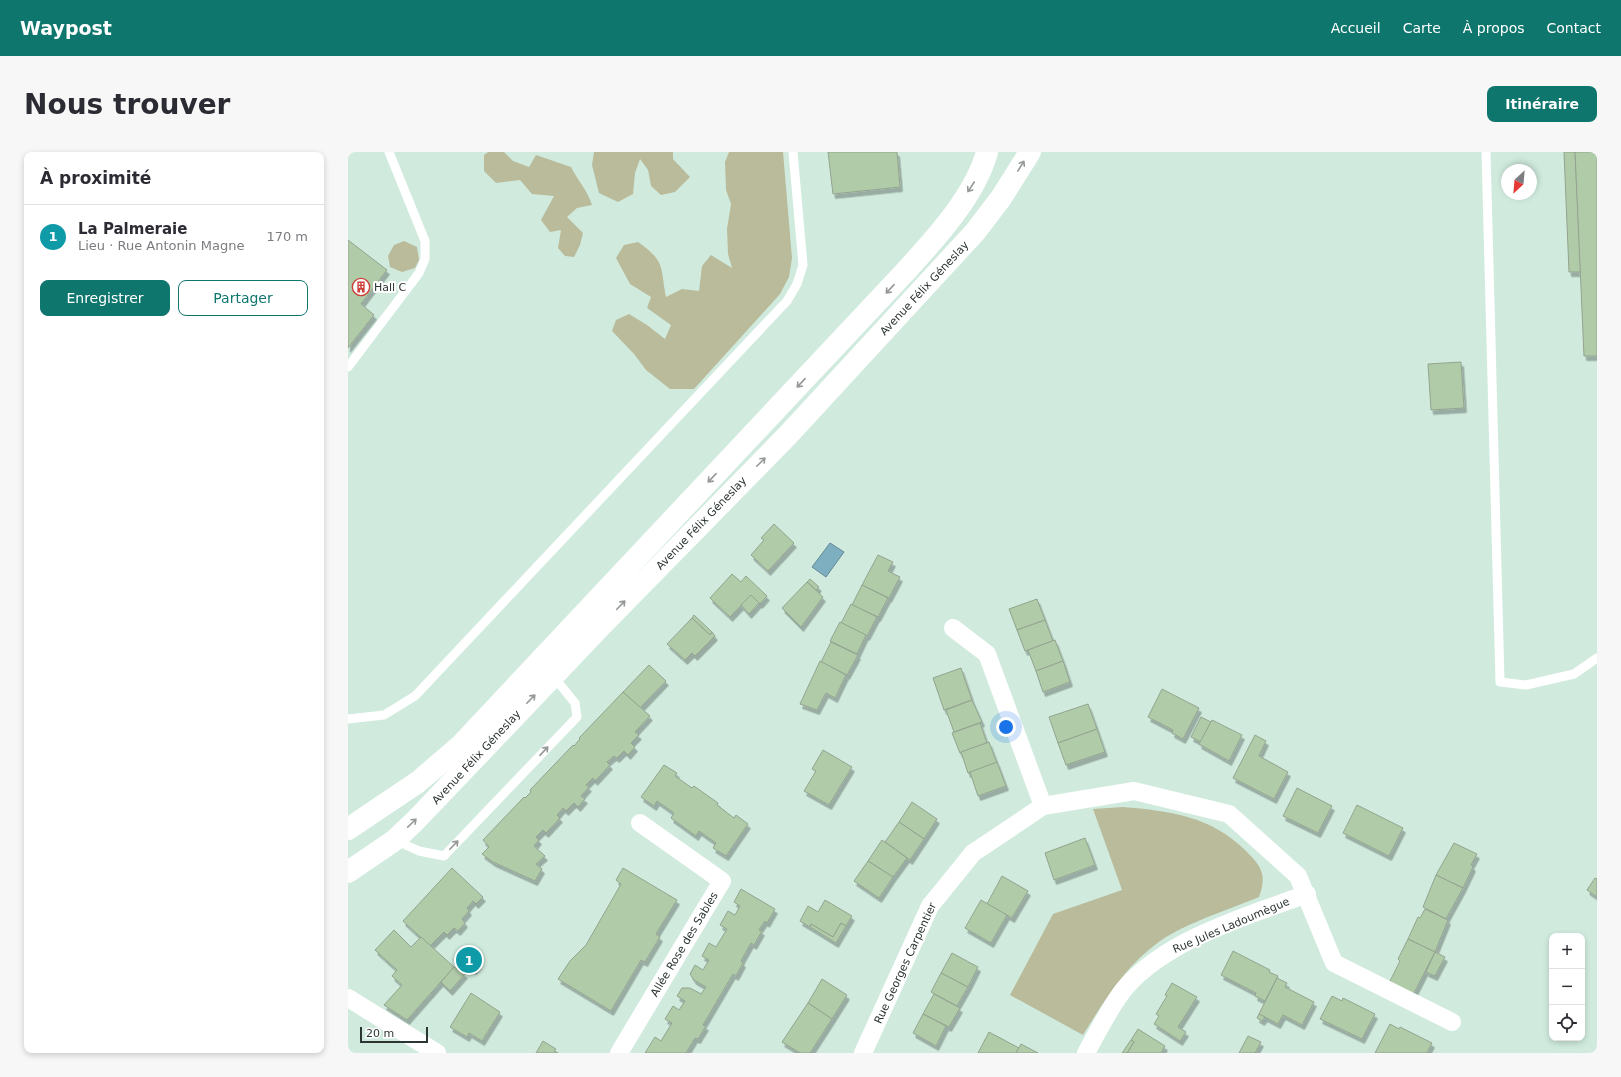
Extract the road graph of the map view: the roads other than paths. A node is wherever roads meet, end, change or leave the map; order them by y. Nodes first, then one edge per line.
1 (389, 152) edge
2 (793, 152) edge
3 (987, 152) edge
4 (1030, 152) edge
5 (1486, 152) edge
6 (348, 367) edge
7 (953, 628) dead end
8 (1597, 658) edge
9 (553, 676) junction
10 (348, 719) edge
11 (1043, 806) junction
12 (640, 823) dead end
13 (348, 829) edge
14 (395, 840) junction
15 (348, 872) edge
16 (1306, 894) junction
17 (348, 998) edge
18 (1452, 1022) dead end
19 (867, 1052) edge
20 (436, 1053) edge
21 (619, 1053) edge
22 (1086, 1053) edge

1 - 6 lane
2 - 10 lane
3 -> 13 main road, Avenue Félix Géneslay
9 -> 4 main road, Avenue Félix Géneslay
5 - 8 lane
7 - 11 street
14 -> 9 main road, Avenue Félix Géneslay
14 -> 9 lane
11 - 16 street, Rue Georges Carpentier
11 - 19 street, Rue Georges Carpentier
12 - 21 street, Allée Rose des Sables
14 - 15 main road, Avenue Félix Géneslay
16 - 18 street, Rue Georges Carpentier
16 - 22 street, Rue Jules Ladoumègue
17 - 20 street

